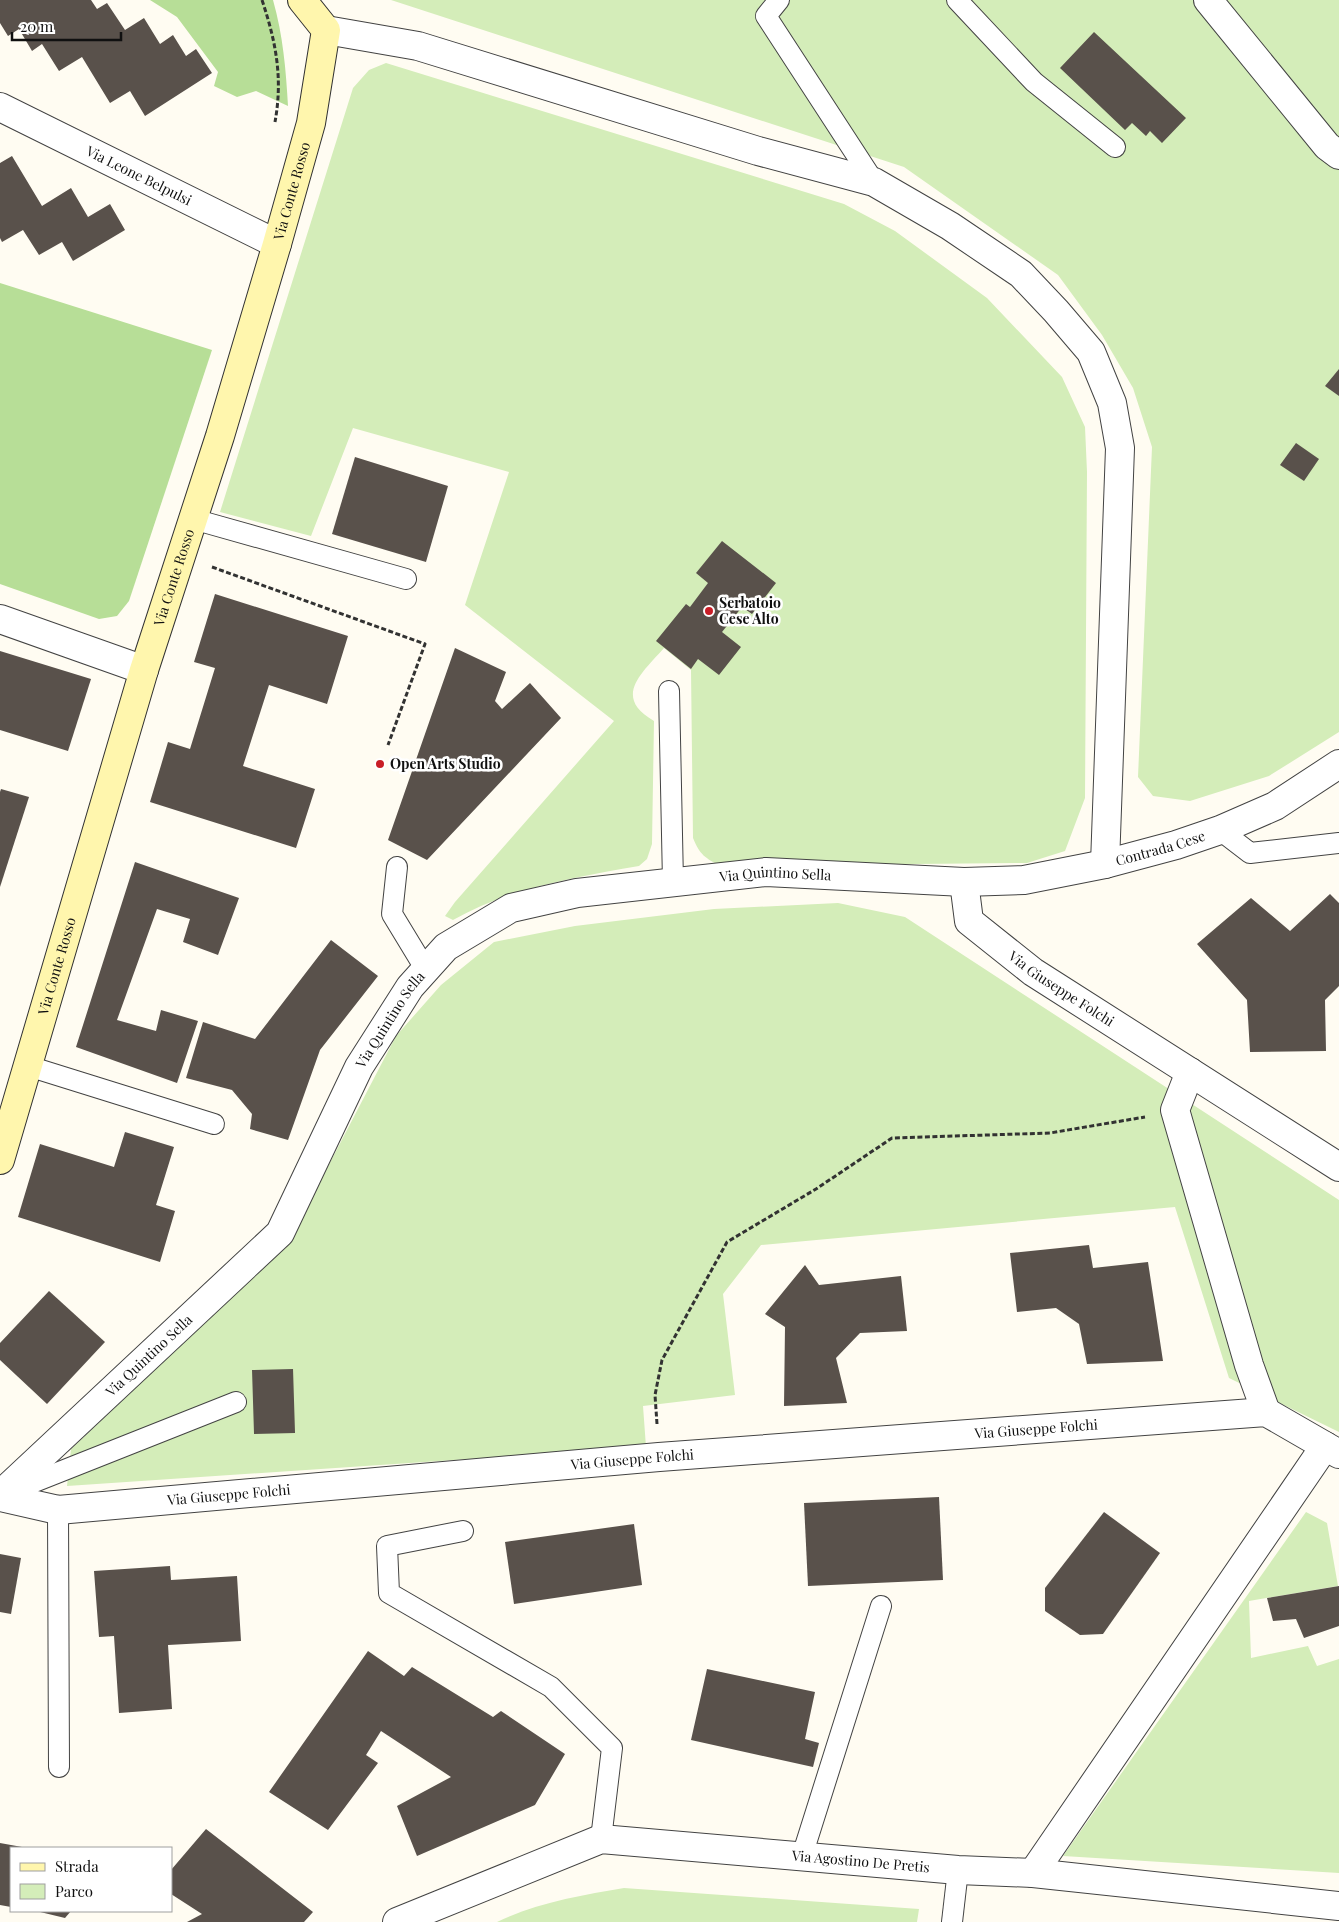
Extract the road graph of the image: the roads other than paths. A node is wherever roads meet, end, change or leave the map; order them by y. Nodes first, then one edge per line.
1 (302, 0) edge
2 (779, 0) edge
3 (957, 0) edge
4 (1208, 0) edge
5 (326, 30) junction
6 (0, 108) edge
7 (1115, 147) dead end
8 (1339, 155) edge
9 (874, 182) junction
10 (277, 244) junction
11 (194, 519) junction
12 (406, 579) dead end
13 (0, 619) edge
14 (144, 670) junction
15 (668, 691) dead end
16 (1339, 764) edge
17 (1220, 830) junction
18 (1339, 843) edge
19 (1105, 864) junction
20 (397, 867) dead end
21 (673, 882) junction
22 (964, 882) junction
23 (426, 970) junction
24 (28, 1066) junction
25 (1190, 1072) junction
26 (214, 1124) dead end
27 (0, 1160) edge
28 (1339, 1167) edge
29 (236, 1402) dead end
30 (1266, 1412) junction
31 (1332, 1450) edge
32 (0, 1496) edge
33 (58, 1510) junction
34 (463, 1531) dead end
35 (881, 1606) dead end
36 (59, 1767) dead end
37 (602, 1839) junction
38 (802, 1856) junction
39 (958, 1870) junction
40 (1033, 1873) junction
41 (1339, 1906) edge
42 (398, 1922) edge
43 (952, 1922) edge

1 - 5 street
2 - 9 lane
3 - 7 lane
4 - 8 street
5 - 9 street
5 - 10 street, Via Conte Rosso
6 - 10 street, Via Leone Belpulsi
9 - 19 street
10 - 11 street, Via Conte Rosso
11 - 12 lane
11 - 14 street, Via Conte Rosso
13 - 14 street
14 - 24 street, Via Conte Rosso
15 - 21 lane
16 - 17 street, Contrada Cese
17 - 18 lane
17 - 19 street, Contrada Cese
19 - 22 street, Contrada Cese
20 - 23 lane
21 - 22 street, Via Quintino Sella
21 - 23 street, Via Quintino Sella
22 - 25 street, Via Giuseppe Folchi
23 - 32 street, Via Quintino Sella
24 - 26 lane
24 - 27 street, Via Conte Rosso
25 - 28 street, Via Giuseppe Folchi
25 - 30 street
29 - 32 lane
30 - 31 street
30 - 33 street, Via Giuseppe Folchi
31 - 40 street
32 - 33 street, Via Giuseppe Folchi
33 - 36 lane
34 - 37 lane
35 - 38 lane
37 - 38 street, Via Agostino De Pretis
37 - 42 street, Via Agostino De Pretis
38 - 39 street, Via Agostino De Pretis
39 - 40 street, Via Agostino De Pretis
39 - 43 lane
40 - 41 street, Via Agostino De Pretis

